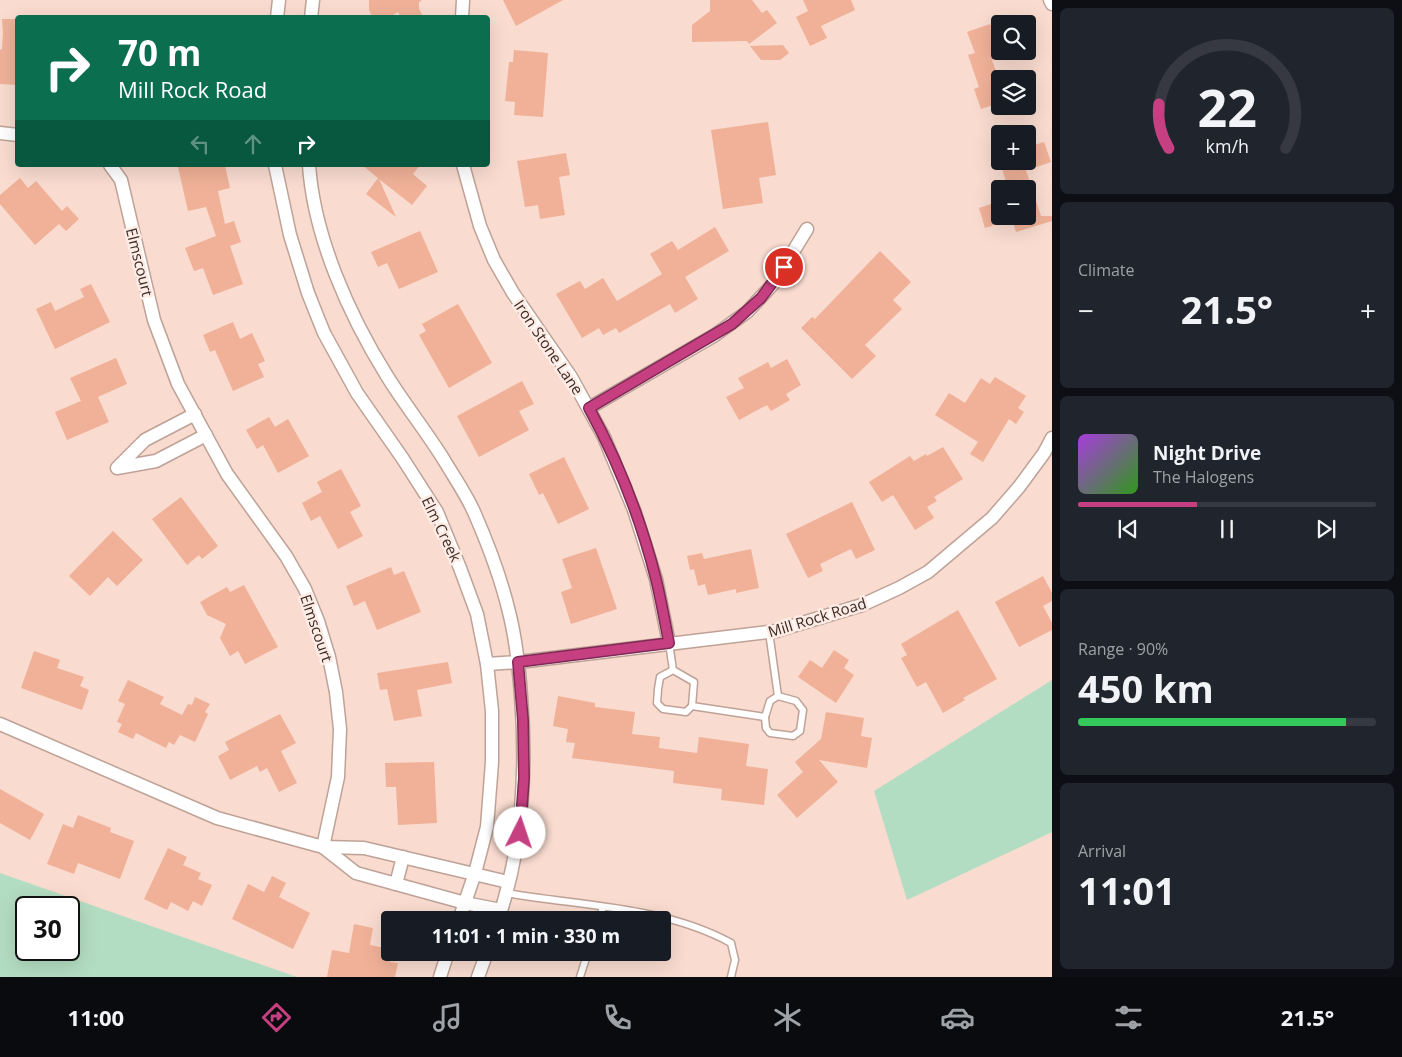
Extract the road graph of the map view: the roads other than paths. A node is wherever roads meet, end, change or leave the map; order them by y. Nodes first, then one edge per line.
1 (279, 0) edge
2 (313, 0) edge
3 (463, 0) edge
4 (1050, 0) edge
5 (1052, 4) edge
6 (277, 15) edge
7 (311, 15) edge
8 (462, 15) edge
9 (0, 134) edge
10 (15, 135) edge
11 (111, 167) edge
12 (275, 167) edge
13 (309, 167) edge
14 (464, 167) edge
15 (807, 229) dead end
16 (589, 408) junction
17 (195, 414) junction
18 (206, 435) junction
19 (1052, 438) edge
20 (769, 632) junction
21 (669, 643) junction
22 (518, 662) junction
23 (487, 664) junction
24 (673, 670) junction
25 (778, 696) junction
26 (692, 706) junction
27 (765, 718) junction
28 (0, 724) edge
29 (323, 847) junction
30 (403, 857) junction
31 (475, 873) junction
32 (396, 884) junction
33 (507, 888) junction
34 (465, 903) junction
35 (603, 907) junction
36 (462, 911) edge
37 (488, 911) edge
38 (501, 911) edge
39 (602, 911) edge
40 (445, 961) edge
41 (484, 961) edge
42 (585, 961) edge
43 (440, 977) edge
44 (478, 977) edge
45 (580, 977) edge
46 (731, 977) edge

1 - 6 street
2 - 7 street
3 - 8 street
4 - 5 street
9 - 10 street
11 - 17 street, Elmscourt
12 - 23 street, Elm Creek
13 - 22 street
14 - 16 street, Iron Stone Lane
15 - 16 street
16 - 21 street, Iron Stone Lane
17 - 18 street, Elmscourt
17 - 18 street
18 - 29 street, Elmscourt
19 - 20 street, Mill Rock Road
20 - 21 street, Mill Rock Road
20 - 25 lane
21 - 22 street, Mill Rock Road
21 - 24 lane
22 - 23 street, Mill Rock Road
22 - 33 street
23 - 31 street, Elm Creek
24 - 26 lane
24 - 26 lane
25 - 27 lane
25 - 27 lane
26 - 27 lane
28 - 29 street
29 - 30 street
29 - 32 street
30 - 31 street
30 - 32 street
31 - 33 street
31 - 34 street, Elm Creek
32 - 34 street
33 - 35 lane
33 - 38 street
34 - 36 street, Elm Creek
34 - 37 street
35 - 39 lane
35 - 46 lane
40 - 43 street
41 - 44 street
42 - 45 lane

